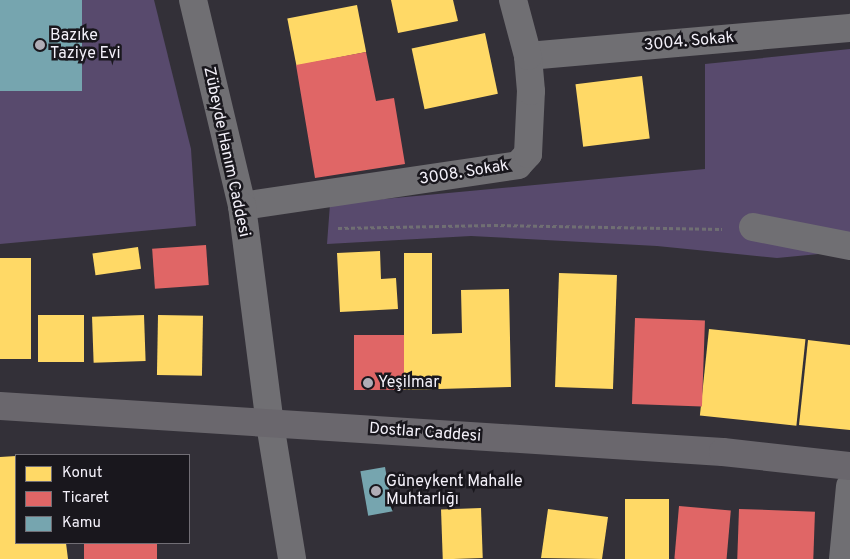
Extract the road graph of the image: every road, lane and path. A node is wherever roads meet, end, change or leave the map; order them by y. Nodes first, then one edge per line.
1 (193, 0) edge
2 (513, 0) edge
3 (850, 28) edge
4 (528, 56) junction
5 (242, 206) junction
6 (753, 227) joint
7 (328, 228) dead end
8 (850, 246) edge
9 (0, 406) edge
10 (270, 424) junction
11 (850, 466) edge
12 (850, 486) edge
13 (292, 559) edge
14 (843, 559) edge

1 - 5 street, Zübeyde Hanım Caddesi
2 - 4 street, 3008. Sokak
3 - 4 street, 3004. Sokak
4 - 5 street, 3008. Sokak
5 - 10 street, Zübeyde Hanım Caddesi
6 - 7 path
6 - 8 street
9 - 10 main road, Dostlar Caddesi
10 - 11 main road, Dostlar Caddesi
10 - 13 street, Zübeyde Hanım Caddesi
12 - 14 street

